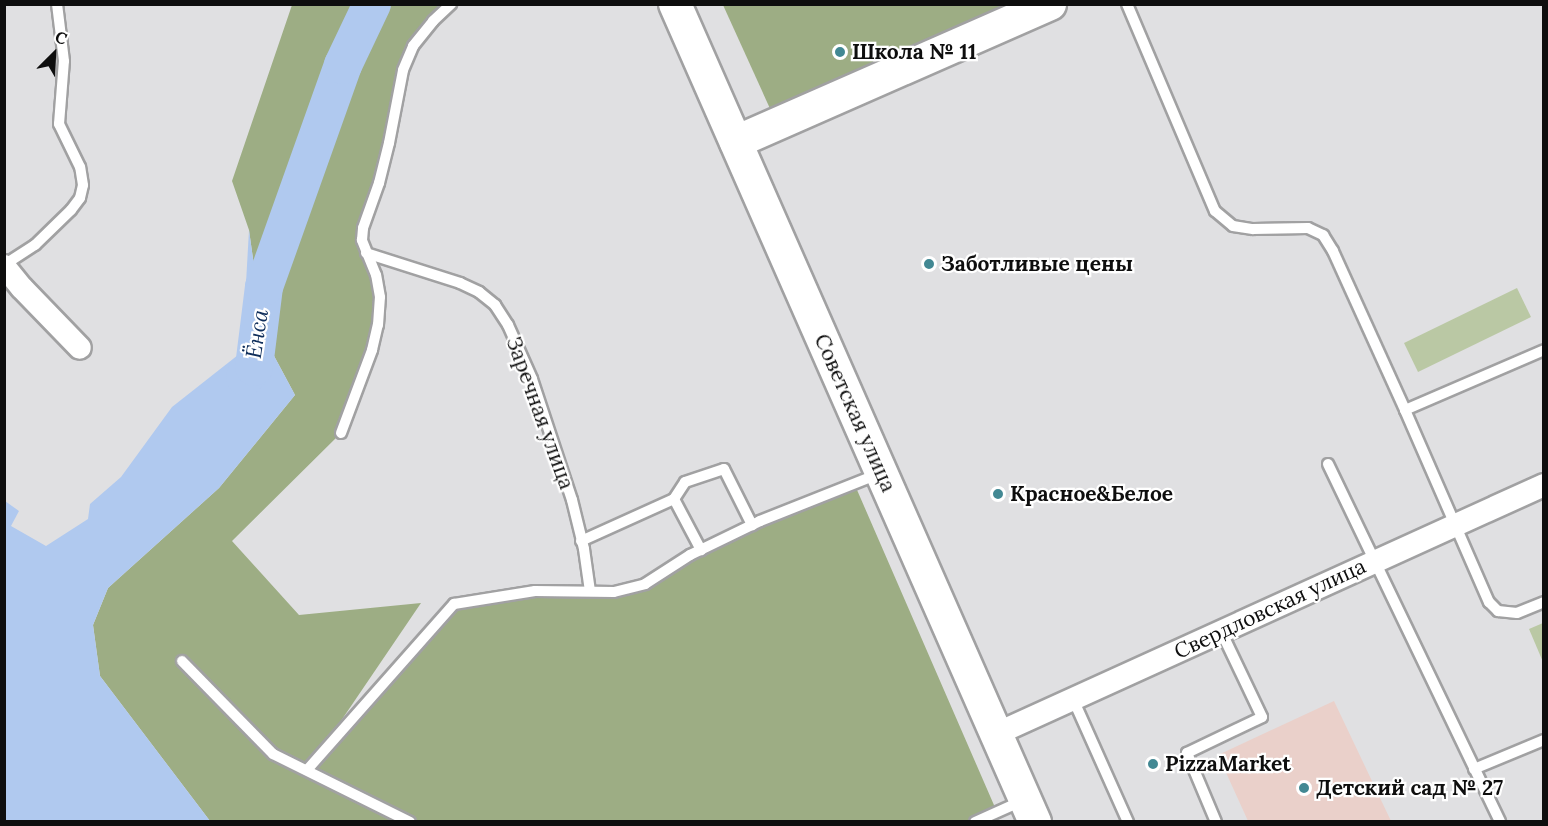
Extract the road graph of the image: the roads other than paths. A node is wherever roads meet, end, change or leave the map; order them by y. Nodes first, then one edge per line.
1 (57, 4) edge
2 (451, 4) edge
3 (675, 4) edge
4 (1050, 4) edge
5 (1127, 4) edge
6 (736, 142) junction
7 (366, 253) junction
8 (4, 266) edge
9 (80, 348) dead end
10 (1544, 350) edge
11 (1405, 410) junction
12 (341, 433) dead end
13 (1328, 464) dead end
14 (881, 473) junction
15 (1544, 485) edge
16 (674, 499) junction
17 (1455, 524) junction
18 (752, 525) junction
19 (581, 541) junction
20 (701, 550) junction
21 (1374, 561) junction
22 (590, 591) junction
23 (1544, 602) edge
24 (1221, 632) junction
25 (182, 661) dead end
26 (1073, 699) junction
27 (996, 734) junction
28 (1544, 740) edge
29 (1474, 769) junction
30 (307, 770) junction
31 (1030, 811) edge
32 (411, 822) edge
33 (975, 822) edge
34 (1128, 822) edge
35 (1216, 822) edge
36 (1500, 822) edge

1 - 8 lane
2 - 7 lane
3 - 6 main road, Советская улица
4 - 6 main road
5 - 11 lane
6 - 14 main road, Советская улица
7 - 12 lane
7 - 19 lane, Заречная улица
8 - 9 street
10 - 11 lane
11 - 17 lane
13 - 21 lane
14 - 18 lane
14 - 27 main road, Советская улица
15 - 17 street, Свердловская улица
16 - 18 lane
16 - 19 lane
16 - 20 lane
17 - 21 street, Свердловская улица
17 - 23 lane
18 - 20 lane
19 - 22 lane, Заречная улица
20 - 22 lane
21 - 24 street, Свердловская улица
21 - 29 lane
22 - 30 lane
24 - 26 street, Свердловская улица
24 - 35 lane
25 - 30 lane
26 - 27 street, Свердловская улица
26 - 34 lane
27 - 31 main road, Советская улица
28 - 29 lane
29 - 36 lane
30 - 32 lane
31 - 33 lane

